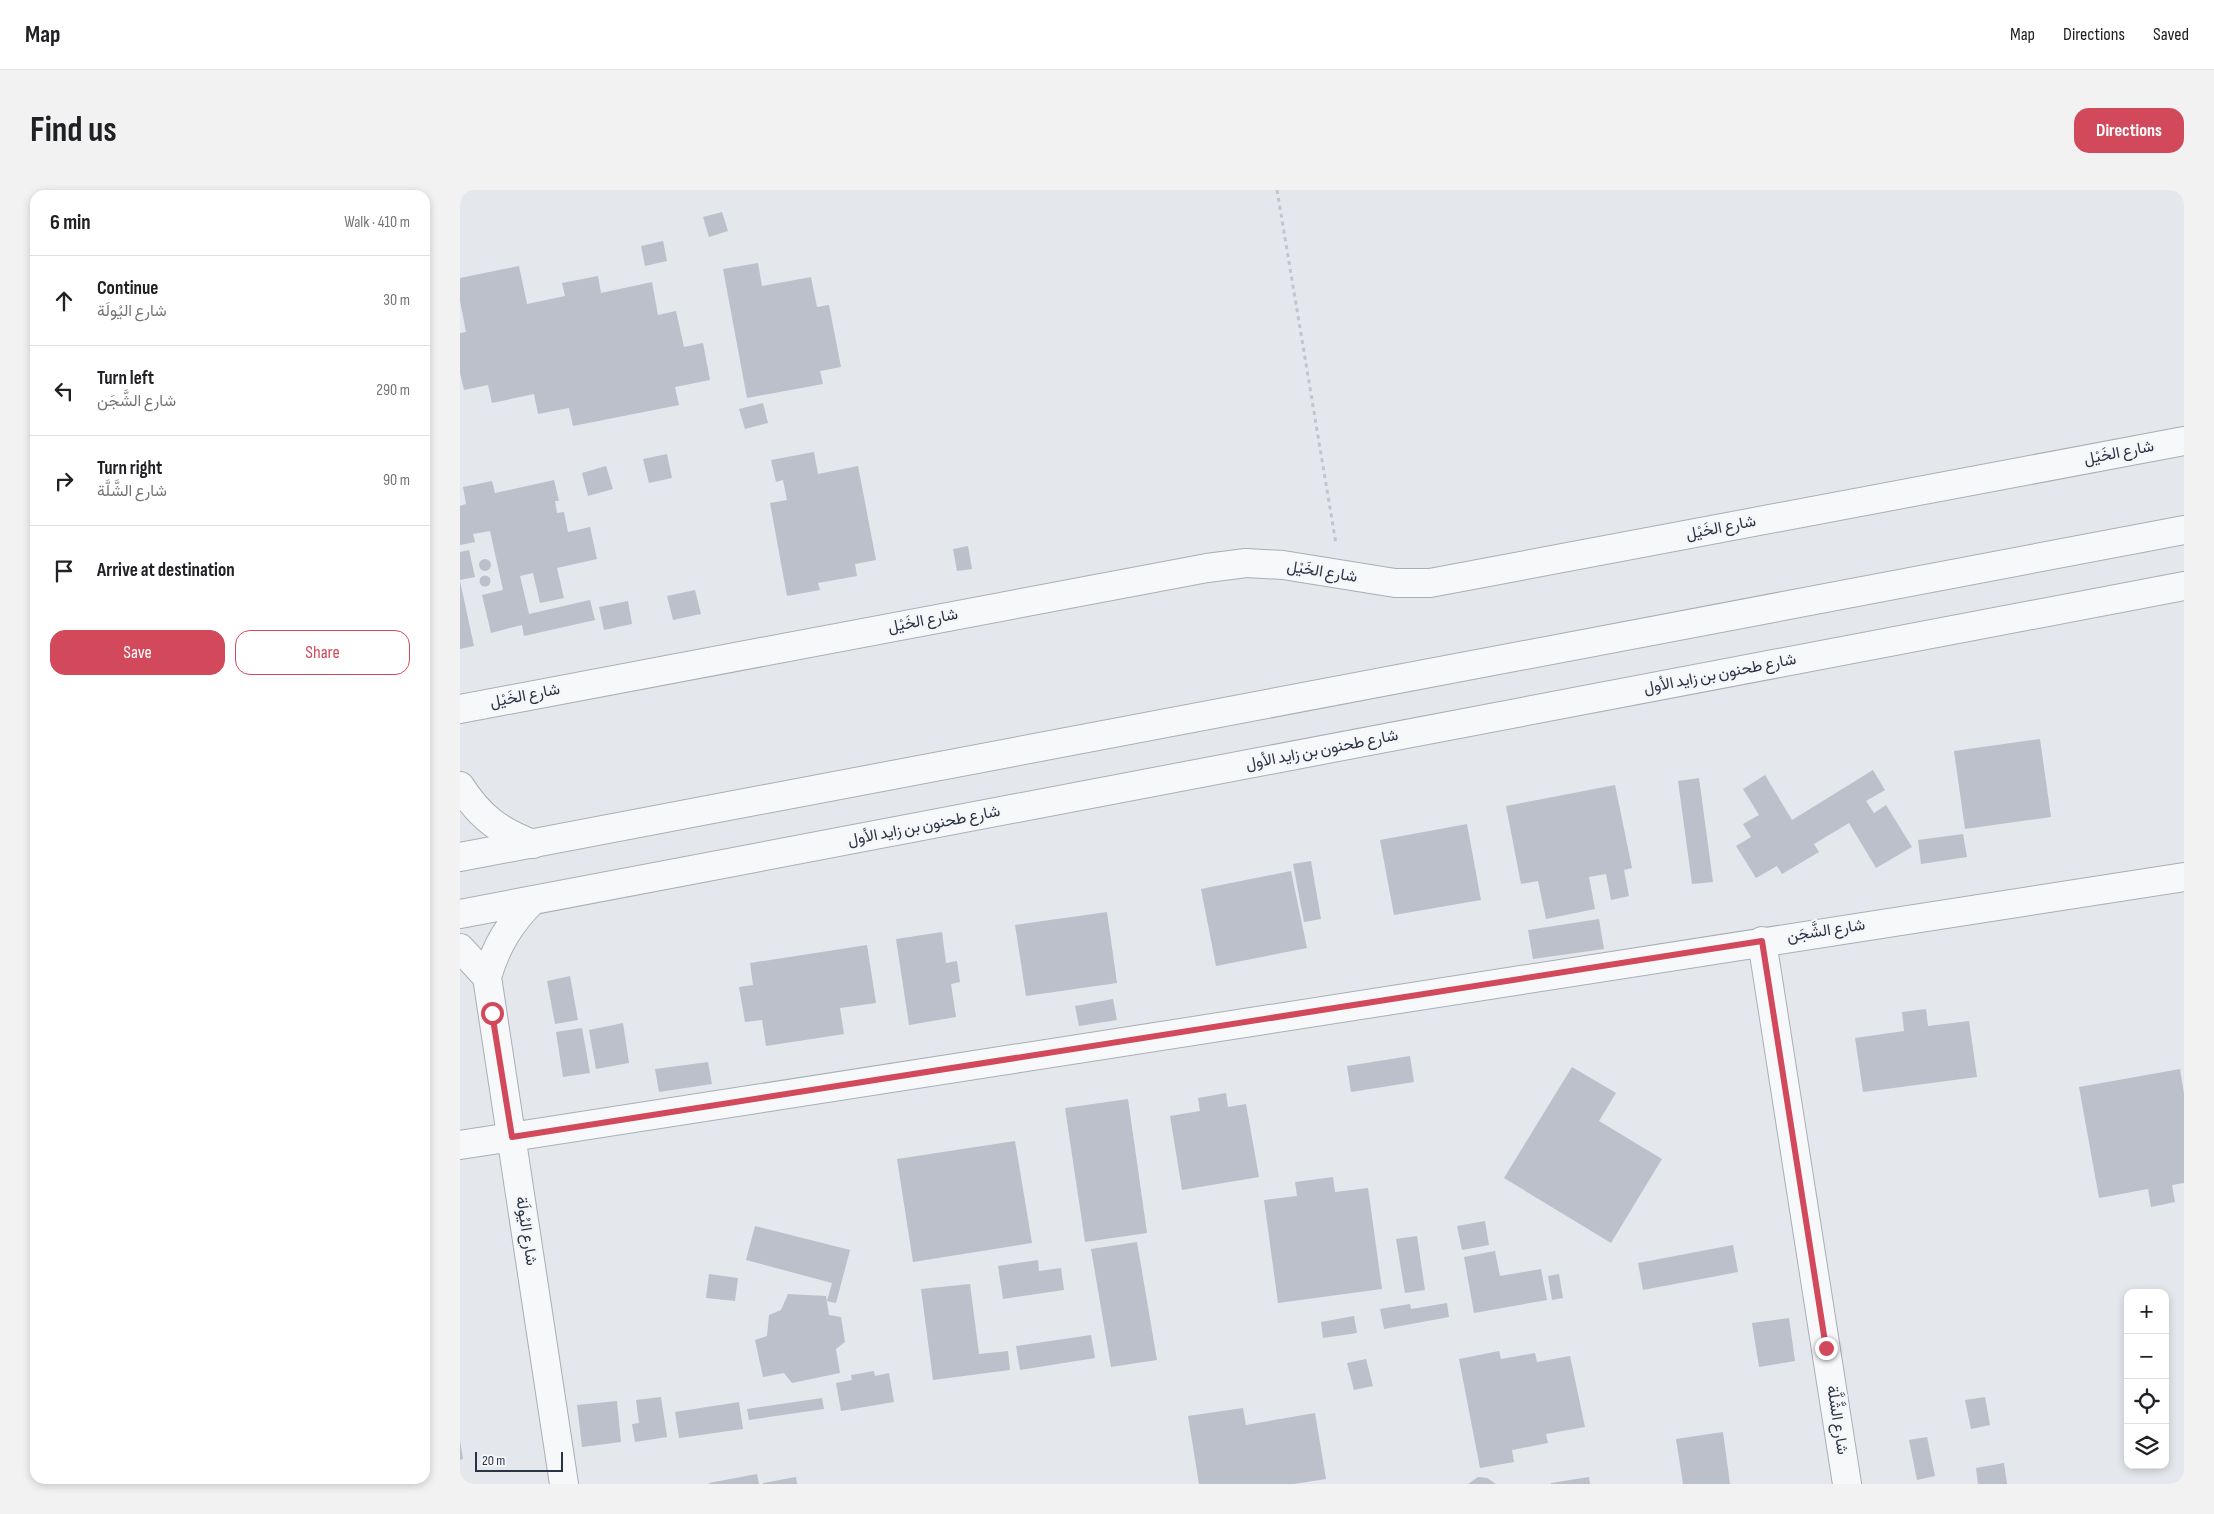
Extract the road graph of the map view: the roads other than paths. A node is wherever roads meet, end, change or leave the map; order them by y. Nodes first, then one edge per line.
1 (2184, 441) edge
2 (2184, 530) edge
3 (2184, 586) edge
4 (460, 708) edge
5 (460, 786) edge
6 (532, 844) junction
7 (460, 857) edge
8 (2184, 877) edge
9 (532, 900) junction
10 (460, 914) edge
11 (1762, 941) junction
12 (460, 948) edge
13 (487, 977) junction
14 (512, 1137) junction
15 (460, 1145) edge
16 (564, 1484) edge
17 (1847, 1484) edge

1 - 4 street, شارع الخَيْل
2 - 6 street
3 - 9 street, شارع طحنون بن زايد الأول
5 - 6 street
6 - 7 street
8 - 11 street, شارع الشَّجَن
9 - 10 street, شارع طحنون بن زايد الأول
9 - 13 street, شارع اليُولَة
11 - 14 street, شارع الشَّجَن
11 - 17 street, شارع الشَّلَّة
12 - 13 street
13 - 14 street, شارع اليُولَة
14 - 15 street, شارع الشَّجَن
14 - 16 street, شارع اليُولَة

